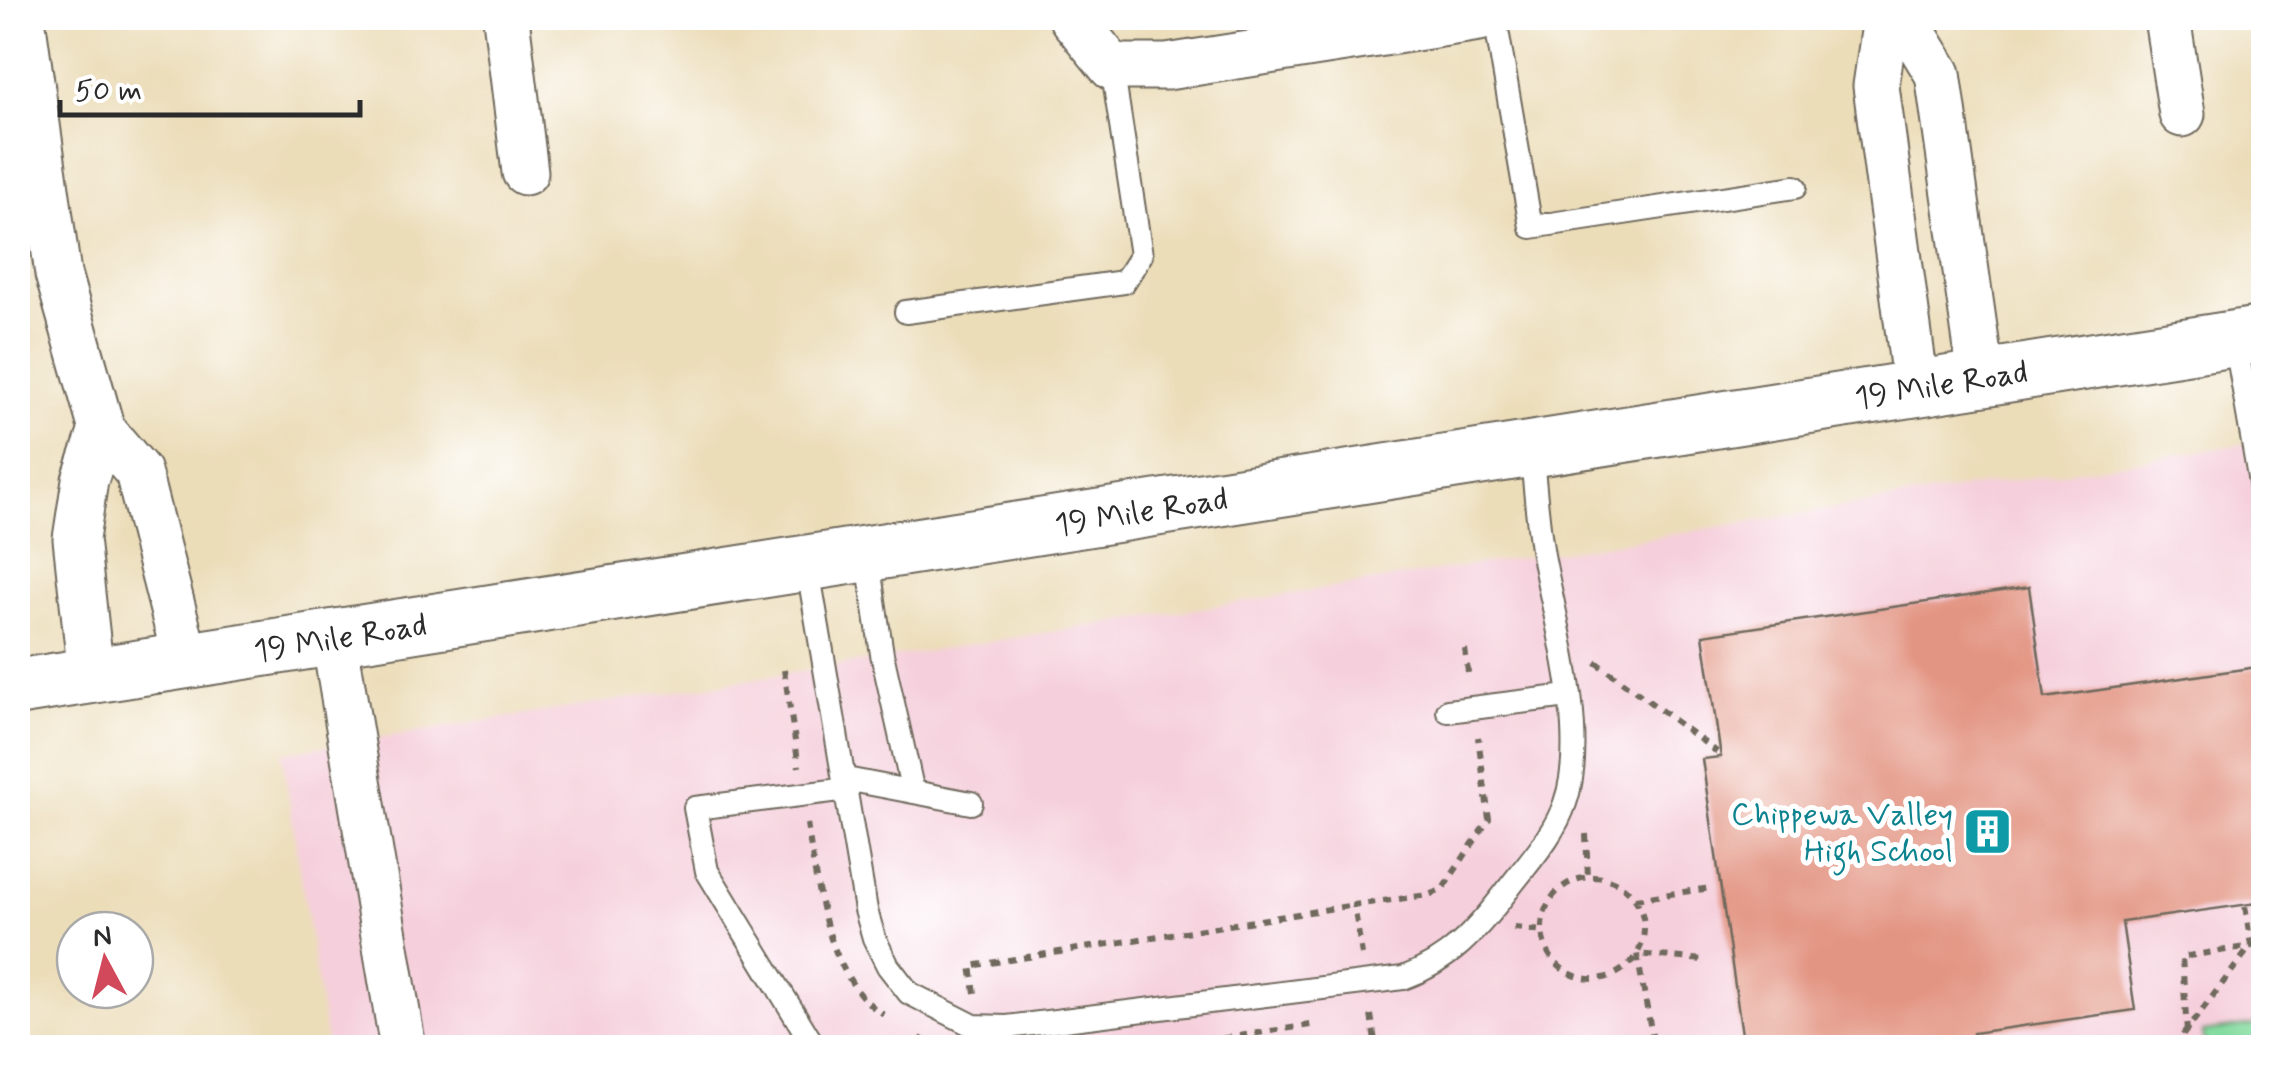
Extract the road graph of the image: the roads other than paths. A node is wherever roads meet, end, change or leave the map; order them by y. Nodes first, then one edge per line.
1 (22, 18) edge
2 (506, 18) edge
3 (1072, 18) edge
4 (1479, 18) edge
5 (1495, 18) edge
6 (1886, 18) edge
7 (1904, 18) edge
8 (2166, 18) edge
9 (1112, 67) junction
10 (2182, 114) dead end
11 (525, 172) dead end
12 (1795, 187) dead end
13 (38, 278) edge
14 (906, 312) dead end
15 (2249, 336) edge
16 (1981, 377) junction
17 (1916, 388) junction
18 (102, 430) junction
19 (1530, 449) junction
20 (2264, 506) edge
21 (867, 554) junction
22 (807, 563) junction
23 (334, 638) junction
24 (186, 661) junction
25 (91, 675) junction
26 (18, 687) edge
27 (1568, 696) junction
28 (1448, 711) dead end
29 (847, 784) junction
30 (913, 792) junction
31 (971, 803) dead end
32 (403, 1048) edge
33 (815, 1048) edge

1 - 13 street
2 - 11 street
3 - 9 street
4 - 9 street
5 - 12 lane
6 - 17 street
7 - 16 street
8 - 10 street
9 - 14 lane
13 - 18 street
15 - 16 street, 19 Mile Road
15 - 20 lane
16 - 17 street, 19 Mile Road
17 - 19 street, 19 Mile Road
18 - 24 street
18 - 25 street
19 - 21 street, 19 Mile Road
19 - 27 lane
21 - 22 street, 19 Mile Road
21 - 30 lane
22 - 23 street, 19 Mile Road
22 - 29 lane
23 - 24 street, 19 Mile Road
23 - 32 street
24 - 25 street, 19 Mile Road
25 - 26 street, 19 Mile Road
27 - 28 lane
27 - 29 lane
29 - 30 lane
29 - 33 lane
30 - 31 lane

